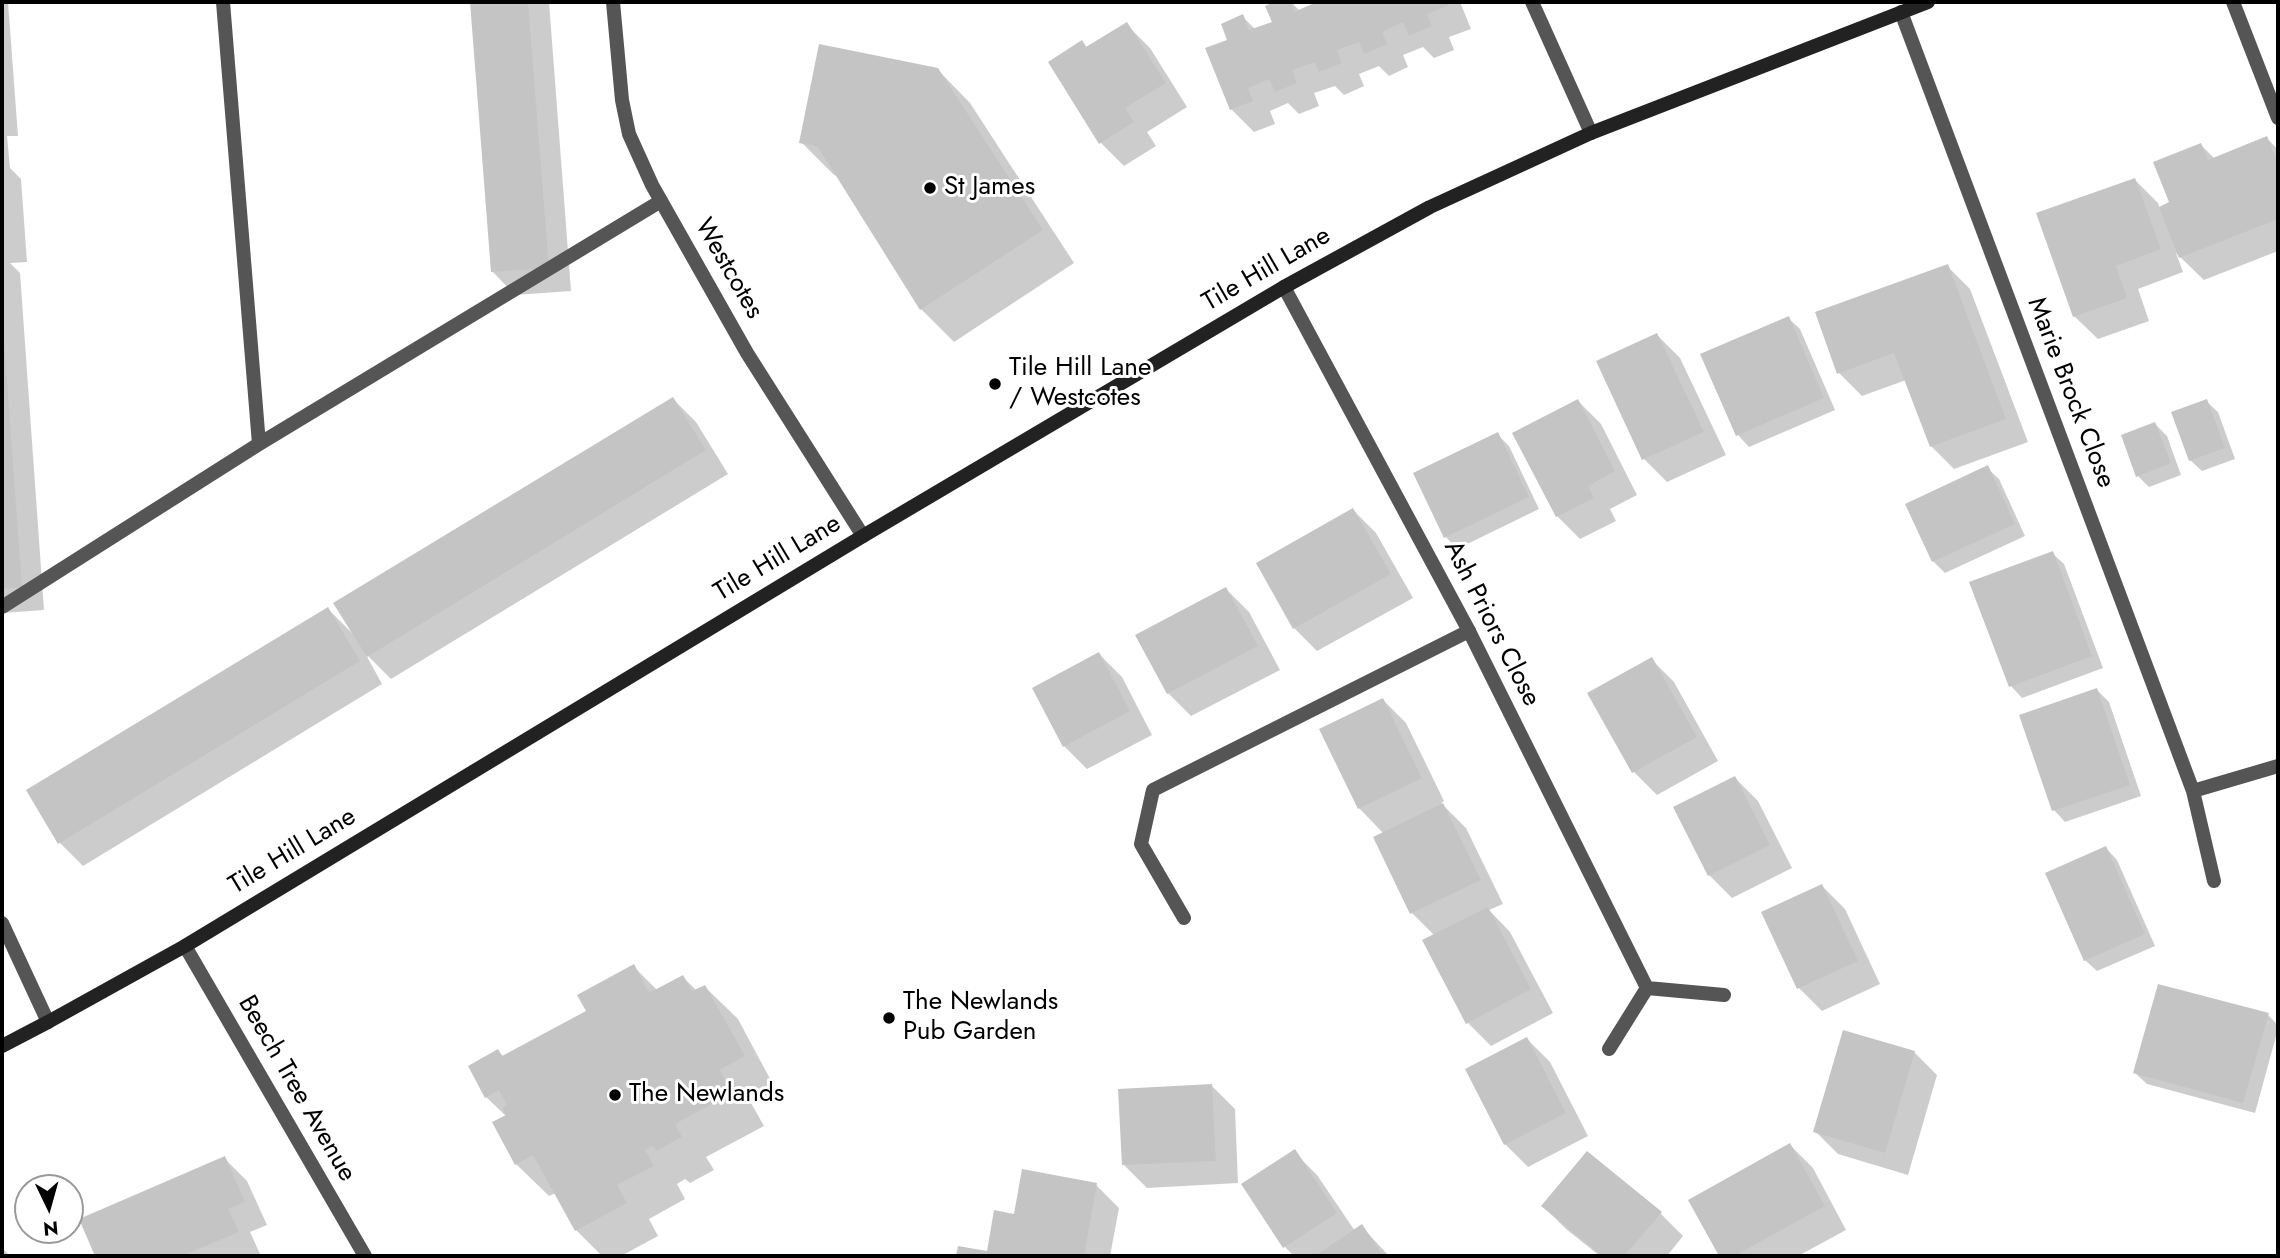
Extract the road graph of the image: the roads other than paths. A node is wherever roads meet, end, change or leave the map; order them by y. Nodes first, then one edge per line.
1 (223, 2) edge
2 (612, 2) edge
3 (1532, 2) edge
4 (1928, 2) edge
5 (2233, 2) edge
6 (1901, 12) junction
7 (2278, 118) edge
8 (1591, 133) junction
9 (661, 201) junction
10 (1284, 287) junction
11 (259, 444) junction
12 (863, 536) junction
13 (2, 607) edge
14 (1469, 631) junction
15 (2278, 765) edge
16 (2193, 791) junction
17 (2214, 881) dead end
18 (1184, 918) dead end
19 (2, 923) edge
20 (185, 946) junction
21 (1647, 988) junction
22 (1724, 995) dead end
23 (48, 1023) junction
24 (2, 1046) edge
25 (1609, 1049) dead end
26 (365, 1256) edge

1 - 11 street
2 - 9 street, Westcotes
3 - 8 street
4 - 6 main road, Tile Hill Lane
5 - 7 street
6 - 8 main road, Tile Hill Lane
6 - 16 street, Marie Brock Close
8 - 10 main road, Tile Hill Lane
9 - 11 street
9 - 12 street, Westcotes
10 - 12 main road, Tile Hill Lane
10 - 14 street, Ash Priors Close
11 - 13 street
12 - 20 main road, Tile Hill Lane
14 - 18 street
14 - 21 street, Ash Priors Close
15 - 16 street
16 - 17 street, Marie Brock Close
19 - 23 street
20 - 23 main road, Tile Hill Lane
20 - 26 street, Beech Tree Avenue
21 - 22 street
21 - 25 street
23 - 24 main road, Tile Hill Lane

